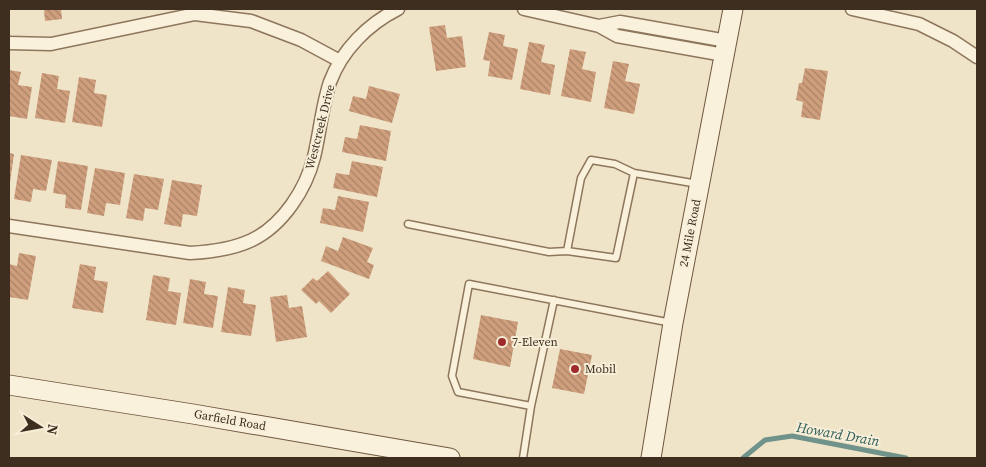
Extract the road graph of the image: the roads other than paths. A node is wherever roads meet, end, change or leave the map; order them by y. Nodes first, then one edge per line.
1 (398, 9) edge
2 (524, 9) edge
3 (733, 9) edge
4 (852, 9) edge
5 (574, 14) edge
6 (599, 26) junction
7 (656, 29) junction
8 (9, 43) edge
9 (653, 43) junction
10 (725, 48) junction
11 (977, 57) edge
12 (340, 61) junction
13 (634, 174) junction
14 (700, 184) junction
15 (408, 224) dead end
16 (9, 226) edge
17 (567, 251) junction
18 (554, 300) junction
19 (673, 324) junction
20 (9, 385) edge
21 (531, 406) junction
22 (401, 454) edge
23 (450, 458) edge
24 (523, 458) edge
25 (651, 458) edge

1 - 12 street, Westcreek Drive
2 - 5 street
3 - 10 street, 24 Mile Road
4 - 11 street
5 - 6 street
6 - 7 street
6 - 9 street
7 - 9 lane
7 - 10 street
8 - 12 street
9 - 10 street
10 - 14 street, 24 Mile Road
12 - 16 street, Westcreek Drive
13 - 14 lane
13 - 17 lane
13 - 17 lane
14 - 19 street, 24 Mile Road
15 - 17 lane
18 - 19 lane
18 - 21 lane
18 - 21 lane
19 - 25 street, 24 Mile Road
20 - 22 street, Garfield Road
21 - 24 lane
22 - 23 street, Garfield Road

